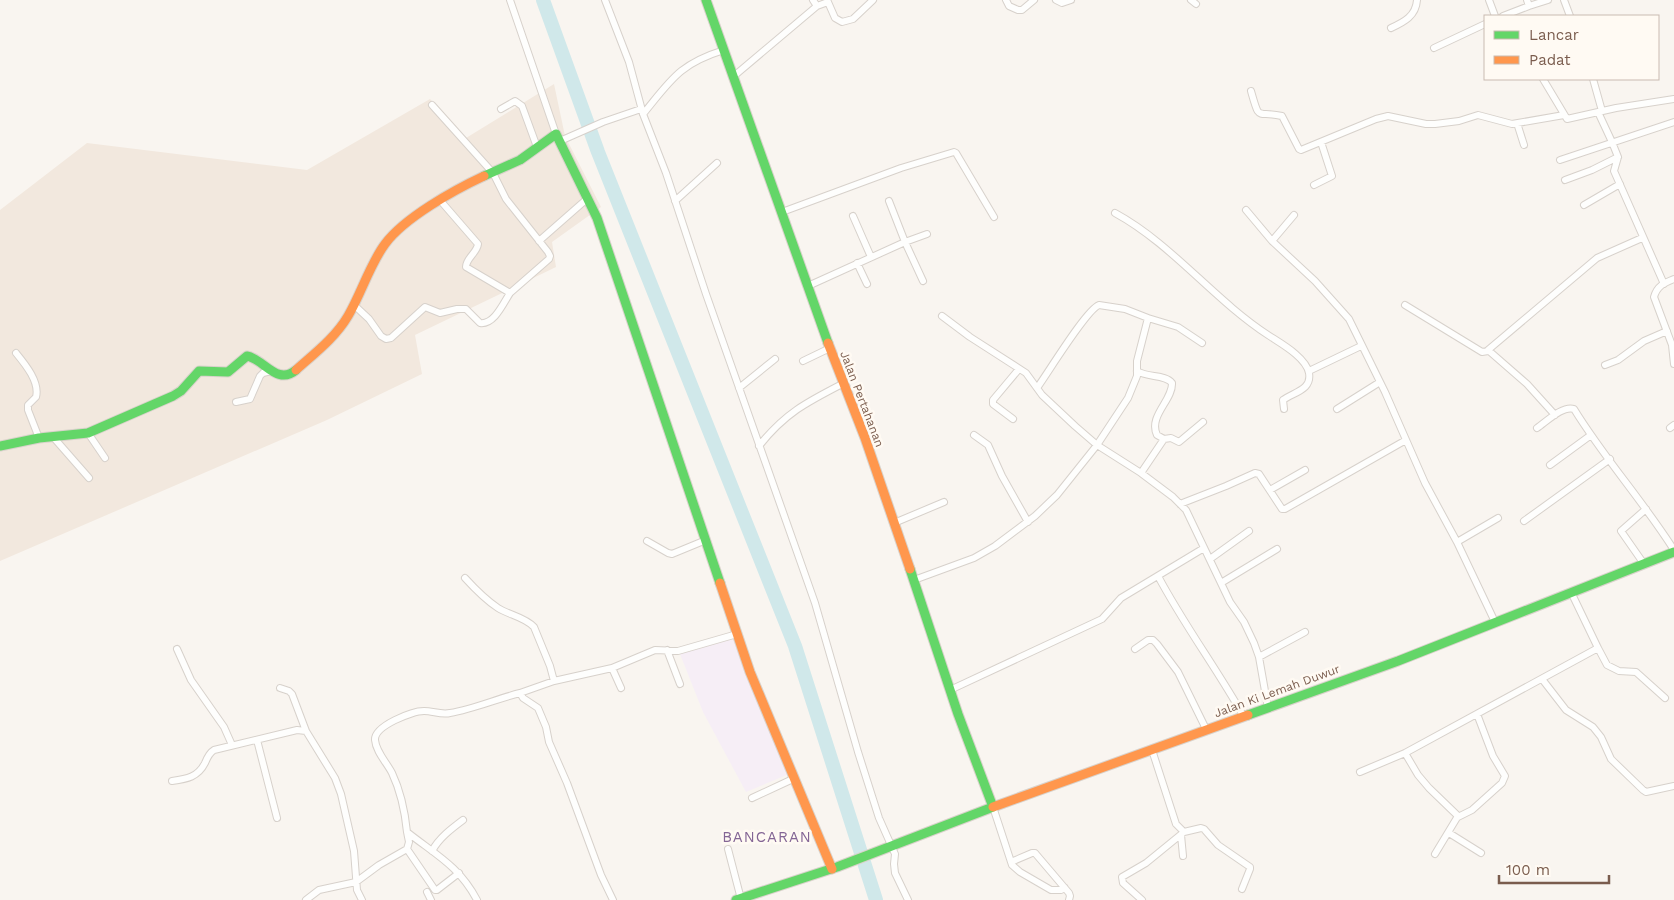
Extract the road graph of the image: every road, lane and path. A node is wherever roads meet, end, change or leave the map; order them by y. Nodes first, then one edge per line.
1 (510, 0) edge
2 (605, 0) edge
3 (706, 0) edge
4 (813, 0) edge
5 (873, 0) edge
6 (1006, 0) edge
7 (1034, 0) edge
8 (1056, 0) edge
9 (1071, 0) edge
10 (1417, 0) edge
11 (1489, 0) edge
12 (1548, 0) edge
13 (1564, 0) edge
14 (827, 1) edge
15 (1528, 3) edge
16 (817, 6) junction
17 (1495, 15) edge
18 (1506, 15) edge
19 (1570, 15) edge
20 (1484, 24) edge
21 (1391, 28) dead end
22 (1434, 48) dead end
23 (724, 50) junction
24 (734, 76) junction
25 (1544, 80) edge
26 (1593, 80) edge
27 (1251, 91) dead end
28 (1674, 99) edge
29 (432, 105) dead end
30 (501, 109) dead end
31 (642, 111) junction
32 (1600, 111) junction
33 (1564, 115) junction
34 (1674, 122) edge
35 (1517, 123) junction
36 (561, 137) junction
37 (1321, 142) junction
38 (1612, 142) junction
39 (1524, 145) dead end
40 (537, 147) junction
41 (1618, 157) junction
42 (1560, 160) dead end
43 (717, 163) dead end
44 (493, 173) junction
45 (1565, 180) dead end
46 (1620, 184) junction
47 (1314, 186) dead end
48 (588, 198) junction
49 (440, 199) junction
50 (675, 201) junction
51 (889, 201) dead end
52 (1584, 205) dead end
53 (1246, 210) dead end
54 (782, 212) junction
55 (1115, 213) dead end
56 (1294, 215) dead end
57 (853, 216) dead end
58 (994, 217) dead end
59 (927, 234) dead end
60 (1642, 238) junction
61 (539, 241) junction
62 (1272, 241) junction
63 (905, 242) junction
64 (871, 257) junction
65 (857, 263) junction
66 (923, 280) dead end
67 (1674, 280) edge
68 (867, 284) dead end
69 (1664, 284) junction
70 (808, 286) junction
71 (510, 293) junction
72 (354, 305) junction
73 (1405, 305) dead end
74 (942, 316) dead end
75 (1148, 318) junction
76 (1667, 332) junction
77 (1202, 343) dead end
78 (1361, 346) junction
79 (830, 348) junction
80 (1488, 351) junction
81 (16, 353) dead end
82 (775, 359) dead end
83 (803, 361) dead end
84 (1674, 364) edge
85 (1605, 365) dead end
86 (1019, 368) junction
87 (271, 371) junction
88 (1137, 371) junction
89 (1309, 371) junction
90 (1380, 382) junction
91 (844, 383) junction
92 (739, 388) junction
93 (1037, 388) junction
94 (236, 402) dead end
95 (1284, 409) dead end
96 (1337, 409) dead end
97 (1555, 415) junction
98 (1013, 418) dead end
99 (1203, 422) dead end
100 (1537, 428) dead end
101 (88, 433) junction
102 (974, 434) dead end
103 (1590, 435) junction
104 (39, 438) junction
105 (54, 438) junction
106 (1164, 439) junction
107 (1406, 440) junction
108 (1097, 445) junction
109 (0, 446) edge
110 (759, 446) junction
111 (105, 458) dead end
112 (1610, 459) junction
113 (1550, 466) dead end
114 (1306, 470) dead end
115 (1141, 473) junction
116 (89, 478) dead end
117 (1270, 490) junction
118 (944, 502) dead end
119 (1180, 504) junction
120 (1646, 509) junction
121 (1498, 518) dead end
122 (1524, 521) dead end
123 (1028, 522) junction
124 (894, 523) junction
125 (1249, 531) dead end
126 (706, 540) junction
127 (647, 541) dead end
128 (1457, 542) junction
129 (1204, 548) junction
130 (1277, 549) dead end
131 (1674, 551) edge
132 (1210, 559) junction
133 (1644, 564) junction
134 (1158, 576) junction
135 (465, 578) dead end
136 (914, 580) junction
137 (1221, 583) junction
138 (1571, 592) junction
139 (1495, 622) junction
140 (1305, 632) dead end
141 (737, 634) junction
142 (1598, 648) junction
143 (177, 649) dead end
144 (1135, 649) dead end
145 (666, 650) junction
146 (1259, 657) junction
147 (612, 668) junction
148 (1542, 678) junction
149 (554, 681) junction
150 (680, 684) dead end
151 (280, 688) dead end
152 (621, 688) dead end
153 (950, 690) junction
154 (520, 692) junction
155 (1665, 698) dead end
156 (1268, 708) junction
157 (1478, 714) junction
158 (1244, 717) junction
159 (306, 731) junction
160 (1207, 731) junction
161 (257, 740) junction
162 (232, 745) junction
163 (1152, 750) junction
164 (1405, 753) junction
165 (1360, 772) dead end
166 (795, 778) junction
167 (172, 781) dead end
168 (1674, 786) edge
169 (752, 798) dead end
170 (993, 807) junction
171 (1458, 817) junction
172 (277, 818) dead end
173 (463, 820) dead end
174 (408, 832) junction
175 (1448, 833) junction
176 (1182, 834) junction
177 (890, 847) junction
178 (407, 849) junction
179 (728, 849) dead end
180 (432, 851) junction
181 (1482, 852) dead end
182 (1435, 854) dead end
183 (1183, 856) dead end
184 (1011, 862) junction
185 (834, 868) junction
186 (459, 873) junction
187 (356, 882) junction
188 (1064, 888) junction
189 (1242, 889) dead end
190 (427, 892) dead end
191 (739, 899) edge
192 (306, 900) edge
193 (362, 900) edge
194 (431, 900) edge
195 (477, 900) edge
196 (613, 900) edge
197 (908, 900) edge
198 (1069, 900) edge
199 (1142, 900) edge

1 - 36 street
2 - 31 street
3 - 23 main road, Jalan Pertahanan
4 - 16 street
5 - 14 street
6 - 7 street
8 - 9 street
10 - 21 street
11 - 17 street
12 - 15 street
13 - 19 street
14 - 16 street
15 - 18 street
16 - 24 street
20 - 22 street
23 - 24 main road, Jalan Pertahanan
23 - 31 street
24 - 54 main road, Jalan Pertahanan
25 - 33 street
26 - 32 street
27 - 37 street
28 - 32 street
29 - 44 street
30 - 40 street
31 - 36 street
31 - 50 street
32 - 33 street
32 - 38 street
33 - 35 street
34 - 38 street
35 - 37 street
35 - 39 street
36 - 40 main road
36 - 48 main road
37 - 47 street
38 - 41 street
38 - 42 street
40 - 44 main road
41 - 45 street
41 - 46 street
43 - 50 street
44 - 49 main road
44 - 61 street
46 - 52 street
46 - 60 street
48 - 61 street
48 - 126 main road
49 - 71 street
49 - 72 main road
50 - 92 street
51 - 63 street
53 - 62 street
54 - 58 street
54 - 70 main road, Jalan Pertahanan
55 - 89 street
56 - 62 street
57 - 64 street
59 - 63 street
60 - 69 street
60 - 80 street
61 - 71 street
62 - 78 street
63 - 64 street
63 - 66 street
64 - 65 street
65 - 68 street
65 - 70 street
67 - 69 street
69 - 76 street
70 - 79 main road, Jalan Pertahanan
71 - 72 street
72 - 87 main road
73 - 80 street
74 - 86 street
75 - 77 street
75 - 88 street
75 - 93 street
76 - 84 street
76 - 85 street
78 - 89 street
78 - 90 street
79 - 83 street
79 - 91 main road, Jalan Pertahanan
80 - 97 street
81 - 104 street
82 - 92 street
86 - 93 street
86 - 98 street
87 - 94 street
87 - 101 main road
88 - 106 street
88 - 108 street
89 - 95 street
90 - 96 street
90 - 107 street
91 - 110 street
91 - 124 main road, Jalan Pertahanan
92 - 110 street
93 - 108 street
97 - 100 street
97 - 103 street
99 - 106 street
101 - 105 main road
101 - 111 street
102 - 123 street
103 - 112 street
103 - 113 street
104 - 105 main road
104 - 109 main road
105 - 116 street
106 - 115 street
107 - 117 street
107 - 128 street
108 - 115 street
108 - 123 street
110 - 177 street
112 - 120 street
112 - 122 street
114 - 117 street
115 - 119 street
117 - 119 street
118 - 124 street
119 - 129 street
120 - 131 street
120 - 133 street
121 - 128 street
123 - 136 street
124 - 136 main road, Jalan Pertahanan
125 - 132 street
126 - 127 street
126 - 141 main road
128 - 139 street
129 - 132 street
129 - 134 street
130 - 137 street
131 - 133 main road, Jalan Ki Lemah Duwur
132 - 137 street
133 - 138 main road, Jalan Ki Lemah Duwur
134 - 153 street
134 - 158 street
135 - 149 street
136 - 153 main road, Jalan Pertahanan
137 - 146 street
138 - 139 main road, Jalan Ki Lemah Duwur
138 - 142 street
139 - 156 main road, Jalan Ki Lemah Duwur
140 - 146 street
141 - 145 street
141 - 166 main road
142 - 148 street
142 - 155 street
143 - 162 street
144 - 160 street
145 - 147 street
145 - 150 street
146 - 156 street
147 - 149 street
147 - 152 street
148 - 157 street
148 - 168 street
149 - 154 street
151 - 159 street
153 - 170 main road, Jalan Pertahanan
154 - 174 street
154 - 196 street
156 - 158 main road, Jalan Ki Lemah Duwur
157 - 164 street
157 - 171 street
158 - 160 main road, Jalan Ki Lemah Duwur
159 - 161 street
159 - 187 street
160 - 163 main road, Jalan Ki Lemah Duwur
161 - 162 street
161 - 172 street
162 - 167 street
163 - 170 main road, Jalan Ki Lemah Duwur
163 - 176 street
164 - 165 street
164 - 171 street
166 - 169 street
166 - 185 main road
170 - 177 main road, Jalan Ki Lemah Duwur
170 - 184 street
171 - 175 street
173 - 180 street
174 - 178 street
174 - 180 street
175 - 181 street
175 - 182 street
176 - 183 street
176 - 189 street
176 - 199 street
177 - 185 main road, Jalan Ki Lemah Duwur
177 - 197 street
178 - 186 street
178 - 187 street
179 - 191 street
180 - 186 street
184 - 188 street
184 - 188 street
185 - 191 main road, Jalan Ki Lemah Duwur
186 - 195 street
187 - 192 street
187 - 193 street
188 - 198 street
190 - 194 street

